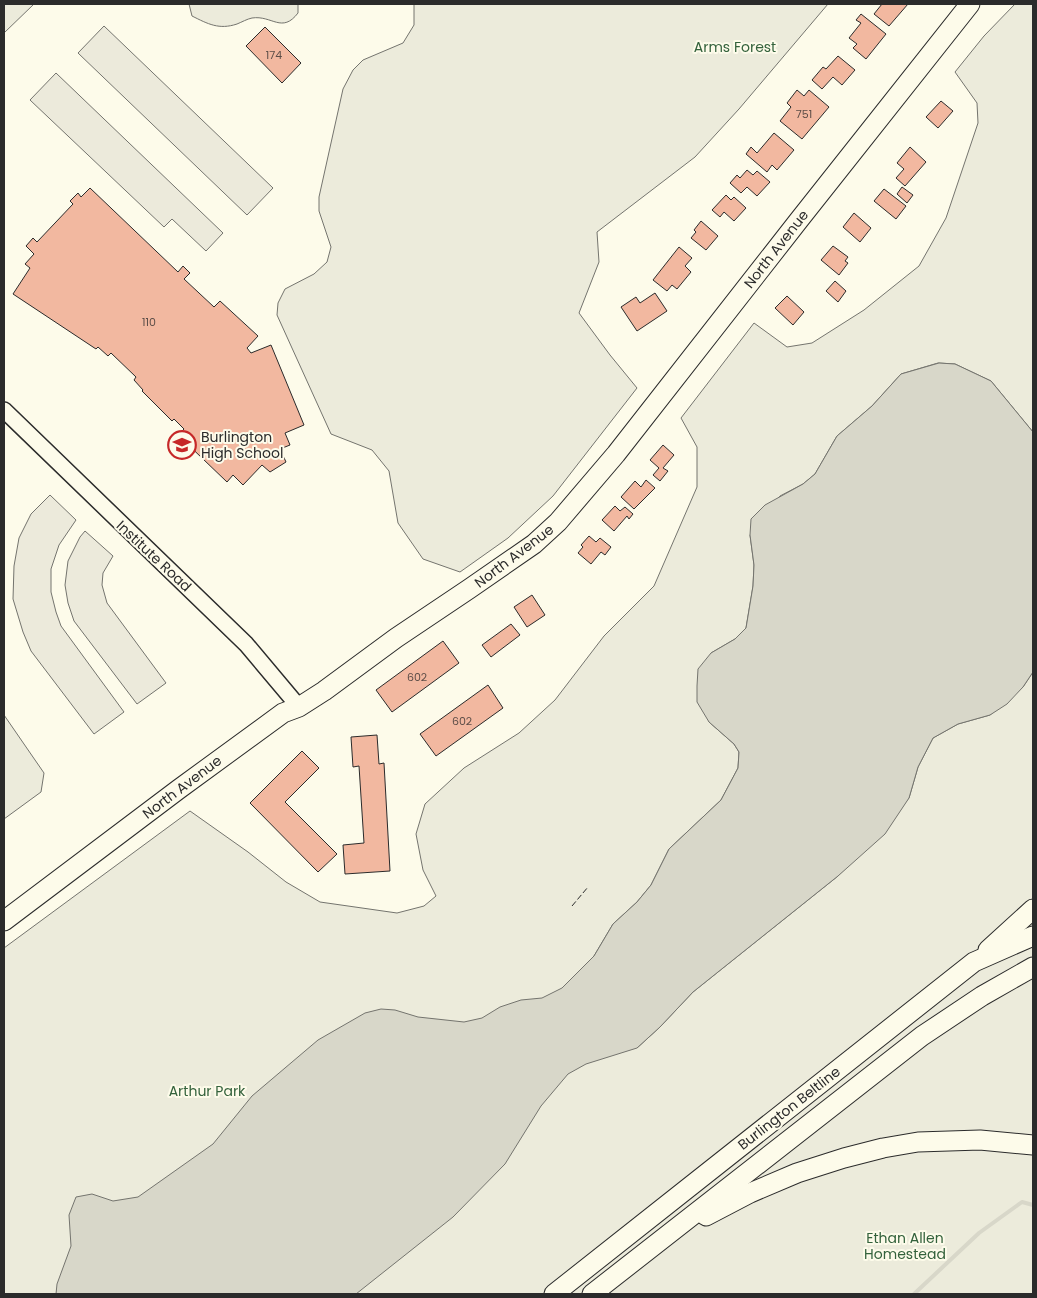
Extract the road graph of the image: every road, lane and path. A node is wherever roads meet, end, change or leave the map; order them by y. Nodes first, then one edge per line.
1 (970, 4) edge
2 (4, 410) edge
3 (299, 707) junction
4 (1033, 909) edge
5 (4, 921) edge
6 (1033, 936) edge
7 (974, 962) junction
8 (1033, 967) edge
9 (1033, 1145) edge
10 (619, 1273) junction
11 (554, 1294) edge
12 (592, 1294) edge

1 - 3 main road, North Avenue
2 - 3 street, Institute Road
3 - 5 main road, North Avenue
4 - 7 main road
6 - 7 main road, Burlington Beltline
7 - 11 main road, Burlington Beltline
8 - 10 main road, Burlington Beltline
9 - 10 main road
10 - 12 main road, Burlington Beltline

